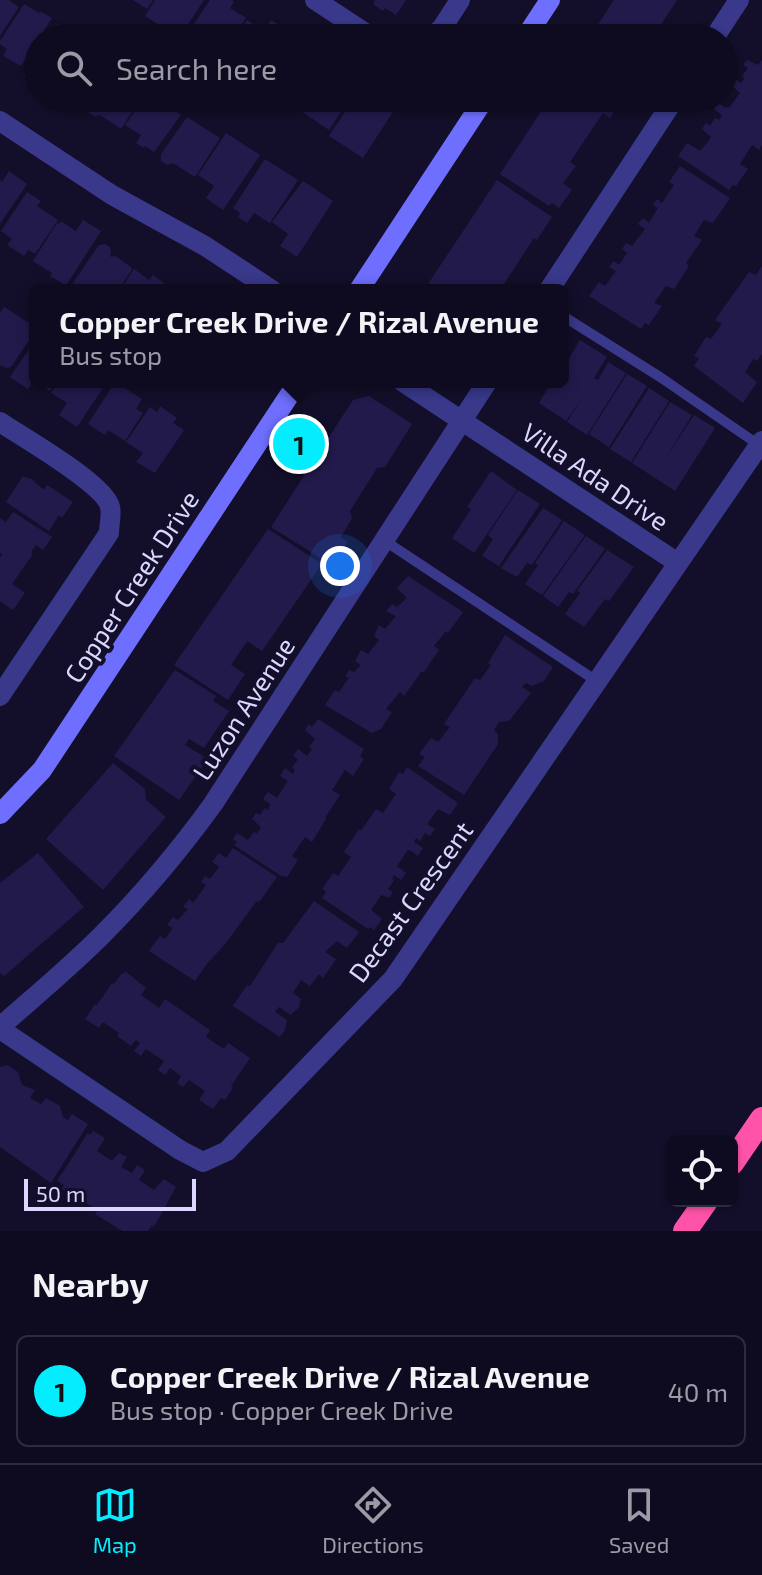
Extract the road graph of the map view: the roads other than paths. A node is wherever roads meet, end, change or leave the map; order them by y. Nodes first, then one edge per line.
1 (315, 0) edge
2 (460, 0) edge
3 (550, 0) edge
4 (739, 0) edge
5 (352, 24) edge
6 (445, 24) edge
7 (534, 24) edge
8 (723, 24) edge
9 (476, 112) edge
10 (666, 112) edge
11 (0, 121) edge
12 (263, 284) edge
13 (363, 284) edge
14 (553, 284) edge
15 (569, 320) edge
16 (294, 388) edge
17 (412, 388) edge
18 (483, 388) edge
19 (461, 421) junction
20 (0, 422) edge
21 (761, 443) edge
22 (385, 541) junction
23 (678, 563) junction
24 (598, 682) junction
25 (0, 696) edge
26 (0, 814) edge
27 (0, 1028) edge
28 (762, 1119) edge
29 (738, 1154) edge
30 (702, 1207) edge
31 (685, 1231) edge

1 - 5 street
2 - 6 street
3 - 7 street
4 - 8 street
9 - 13 street
10 - 14 street
11 - 12 street
15 - 21 lane
16 - 26 street, Copper Creek Drive
17 - 19 street, Villa Ada Drive
18 - 19 street, Luzon Avenue
19 - 22 street, Luzon Avenue
19 - 23 street, Villa Ada Drive
20 - 25 street
21 - 23 street, Decast Crescent
22 - 24 lane
22 - 27 street, Luzon Avenue
23 - 24 street, Decast Crescent
24 - 27 street, Decast Crescent
28 - 29 highway
30 - 31 highway

